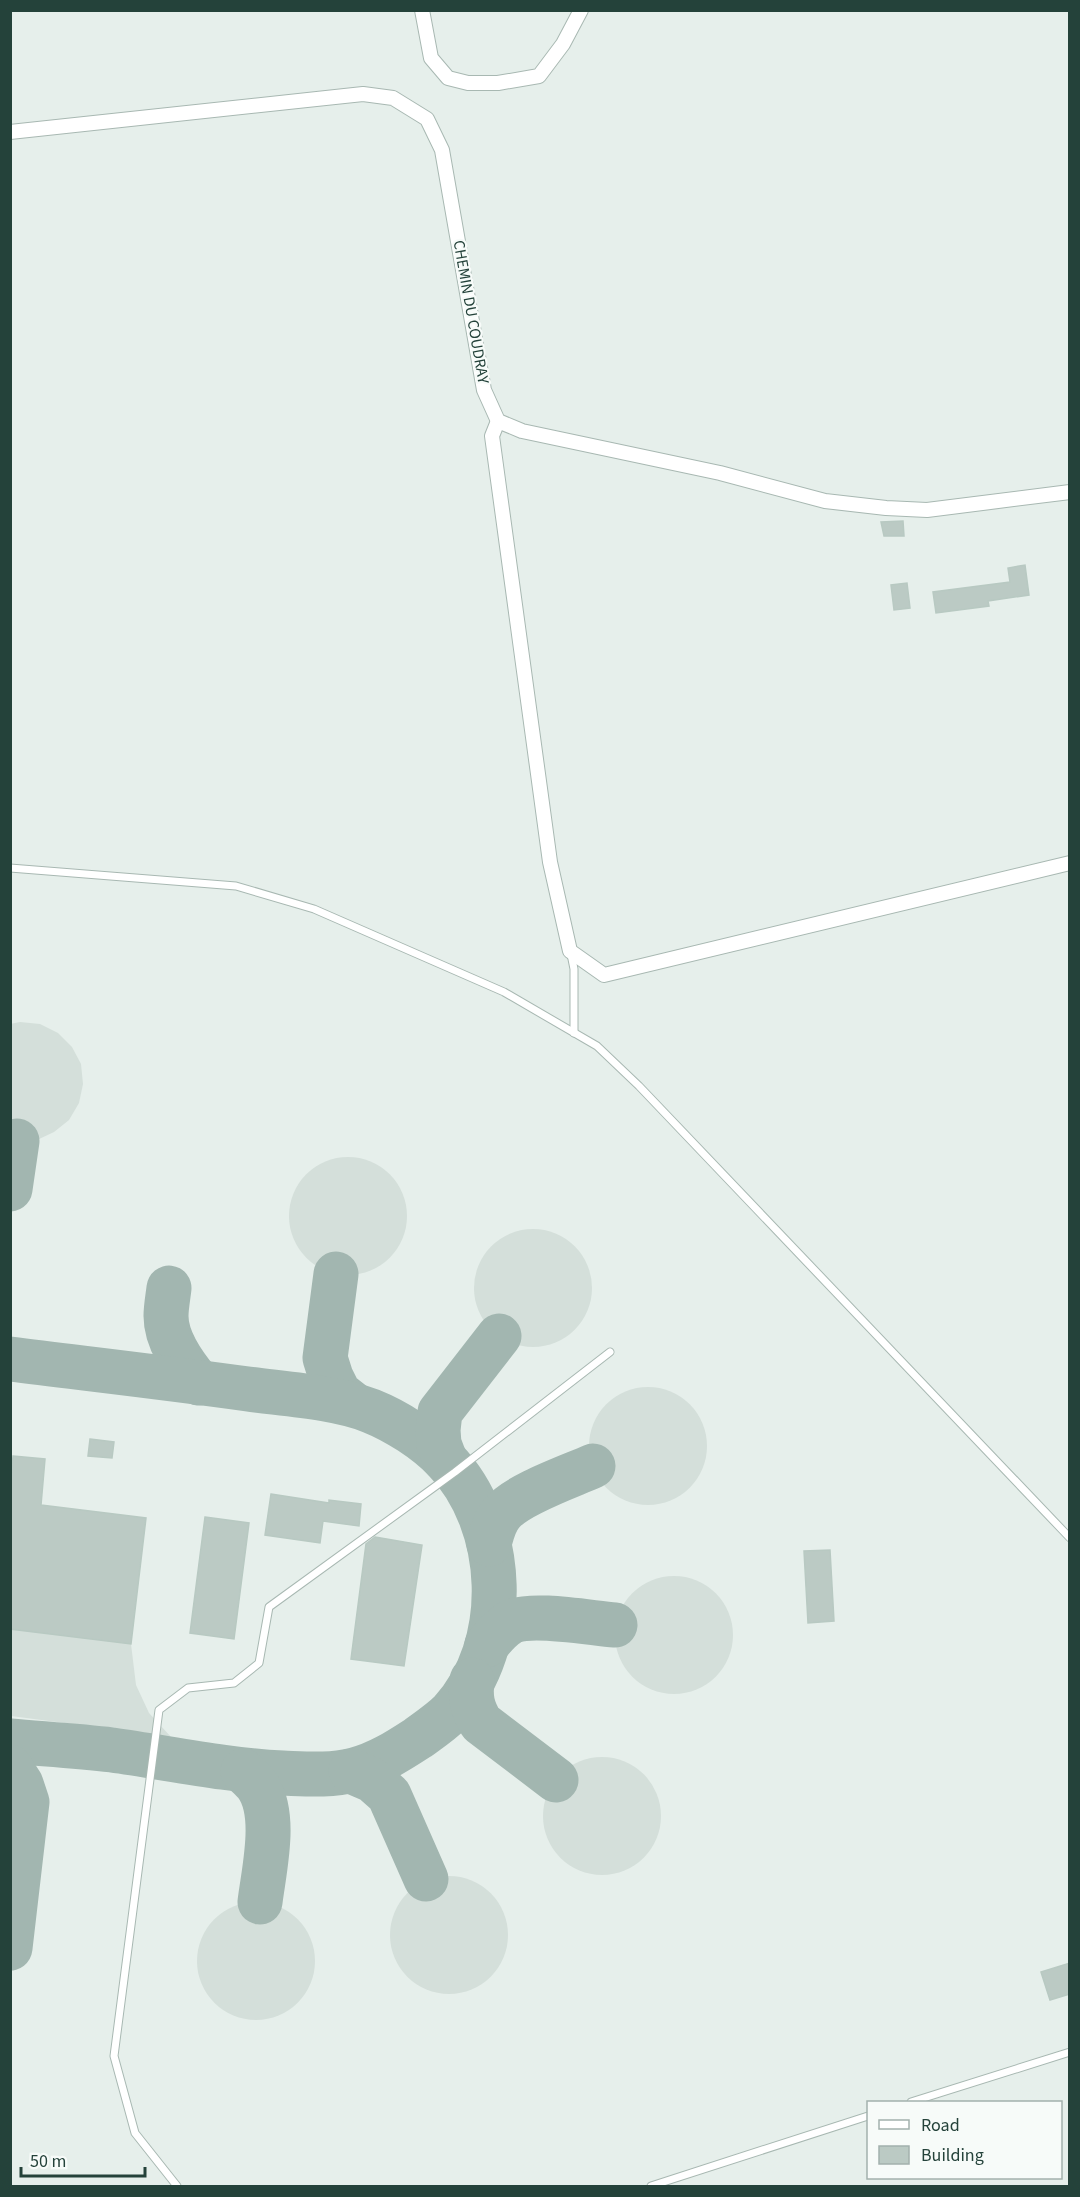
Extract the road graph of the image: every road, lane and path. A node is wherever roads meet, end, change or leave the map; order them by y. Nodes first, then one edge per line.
1 (422, 10) edge
2 (581, 10) edge
3 (10, 132) edge
4 (498, 421) junction
5 (1070, 492) edge
6 (1070, 863) edge
7 (10, 868) edge
8 (570, 951) junction
9 (574, 1033) junction
10 (610, 1352) dead end
11 (1070, 1538) edge
12 (1070, 2052) edge
13 (917, 2101) edge
14 (867, 2116) edge
15 (177, 2187) edge
16 (651, 2187) edge

1 - 2 street
3 - 4 street, CHEMIN DU COUDRAY
4 - 5 street
4 - 8 street
6 - 8 street
7 - 9 lane
8 - 9 lane
9 - 11 lane
10 - 15 lane
12 - 13 lane
14 - 16 lane

